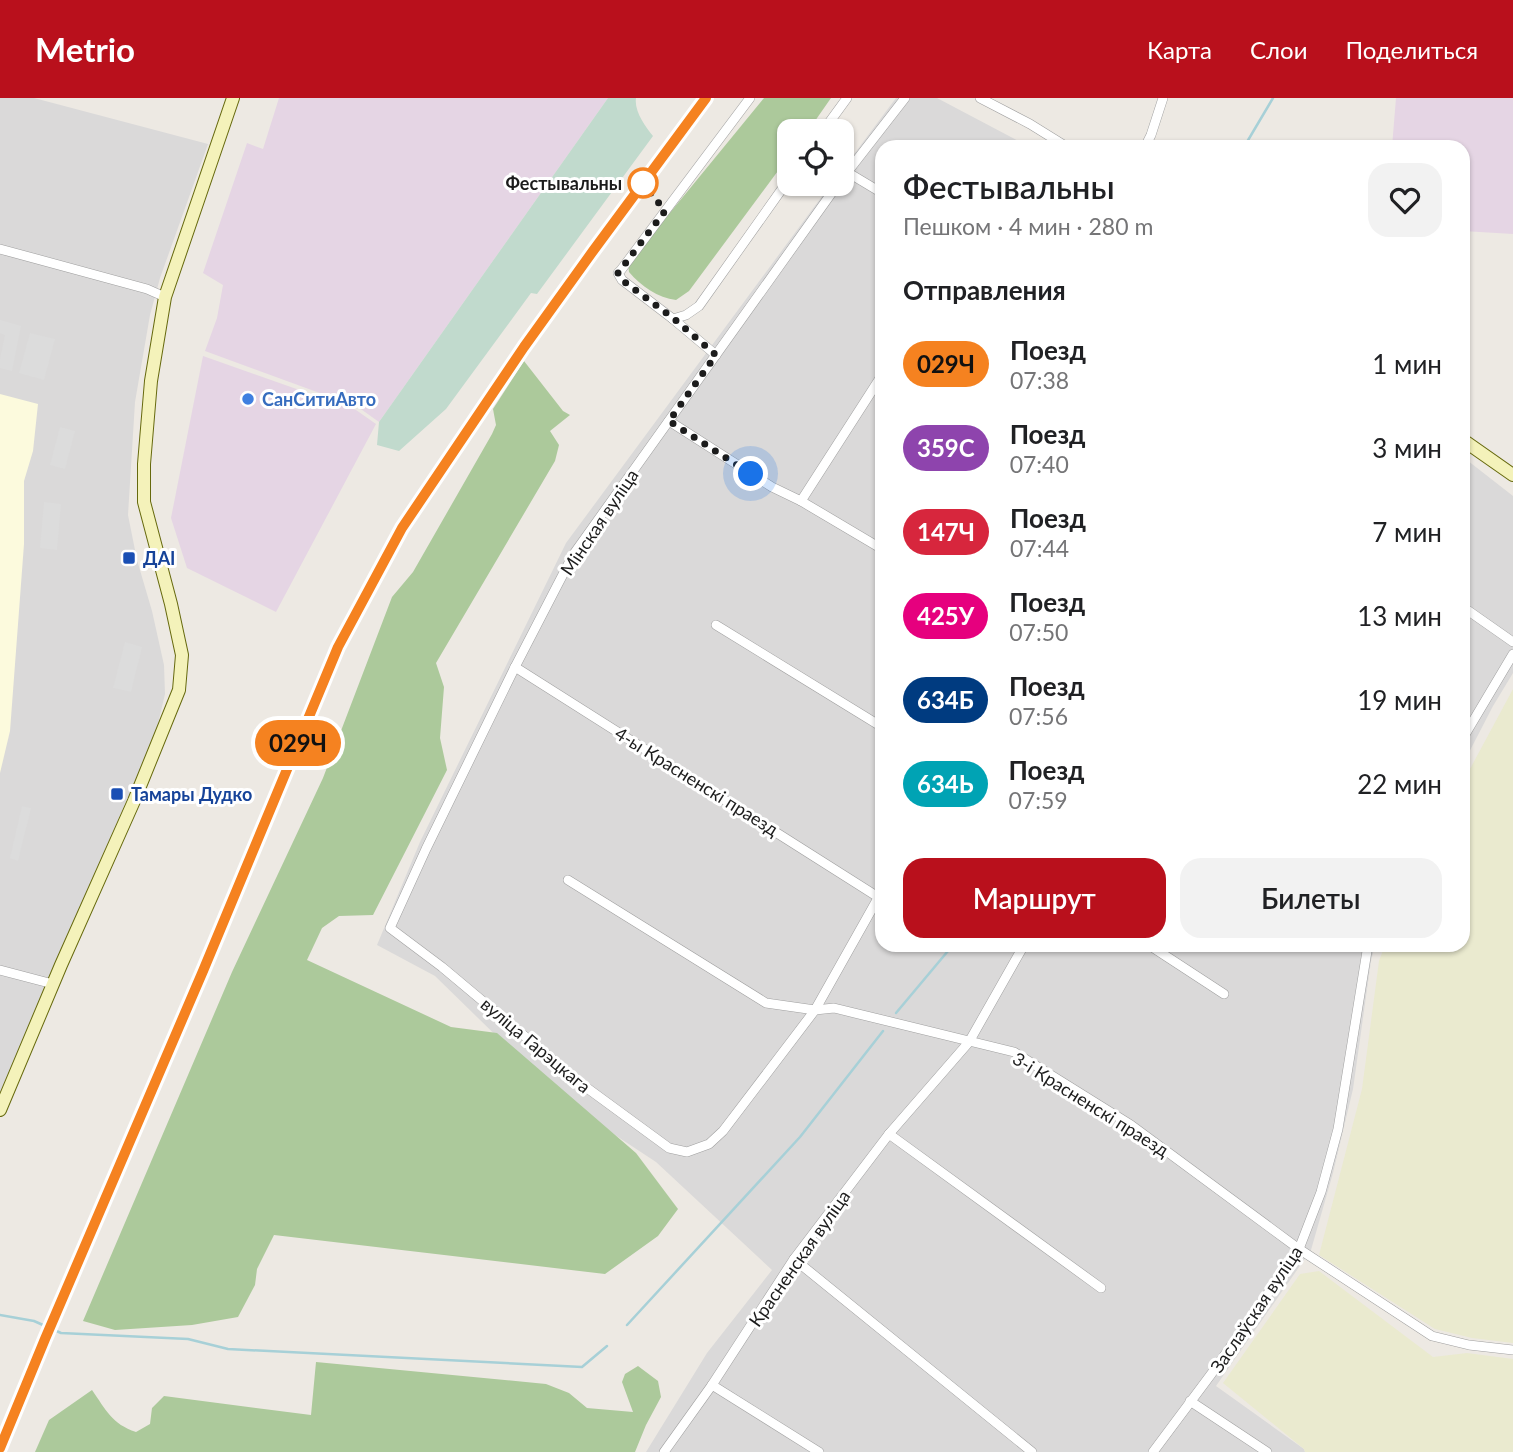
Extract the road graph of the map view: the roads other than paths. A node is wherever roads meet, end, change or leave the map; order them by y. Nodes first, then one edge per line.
1 (233, 98) edge
2 (750, 98) edge
3 (847, 98) edge
4 (905, 98) edge
5 (980, 98) edge
6 (1163, 98) edge
7 (832, 119) edge
8 (1056, 140) edge
9 (1148, 140) edge
10 (854, 162) edge
11 (854, 180) edge
12 (875, 190) edge
13 (777, 196) edge
14 (829, 196) edge
15 (0, 249) edge
16 (165, 297) junction
17 (673, 318) junction
18 (716, 355) junction
19 (875, 386) edge
20 (669, 421) junction
21 (1470, 445) edge
22 (1513, 475) edge
23 (801, 501) junction
24 (875, 545) edge
25 (1470, 612) edge
26 (716, 625) dead end
27 (1513, 642) edge
28 (1513, 654) edge
29 (514, 667) junction
30 (875, 723) edge
31 (1470, 726) edge
32 (568, 880) dead end
33 (875, 891) edge
34 (875, 903) edge
35 (390, 928) joint
36 (1020, 952) edge
37 (1160, 952) edge
38 (1367, 952) edge
39 (0, 970) edge
40 (53, 984) junction
41 (1224, 994) dead end
42 (815, 1010) junction
43 (969, 1042) junction
44 (0, 1110) edge
45 (889, 1134) junction
46 (1299, 1250) junction
47 (794, 1259) junction
48 (1101, 1288) dead end
49 (1513, 1350) edge
50 (712, 1385) junction
51 (1191, 1401) junction
52 (664, 1452) edge
53 (819, 1452) edge
54 (1032, 1452) edge
55 (1153, 1452) edge
56 (1267, 1452) edge

1 - 16 street
2 - 17 street
3 - 7 street
4 - 10 street
5 - 8 street
6 - 9 street
11 - 12 street
13 - 17 street
14 - 18 street, Мінская вуліца
15 - 16 street
16 - 40 street
17 - 18 street
18 - 20 street, Мінская вуліца
19 - 23 street
20 - 23 street
20 - 29 street, Мінская вуліца
21 - 22 street
23 - 24 street
25 - 27 street
26 - 30 street
28 - 31 street
29 - 33 street, 4-ы Красненскі праезд
29 - 35 street, Мінская вуліца
32 - 42 street, 3-і Красненскі праезд
34 - 42 street
35 - 42 street, вуліца Гарэцкага
36 - 43 street, Красненская вуліца
37 - 41 street
38 - 46 street, Заслаўская вуліца
39 - 40 street
40 - 44 street
42 - 43 street, 3-і Красненскі праезд
43 - 45 street, Красненская вуліца
43 - 46 street, 3-і Красненскі праезд
45 - 47 street, Красненская вуліца
45 - 48 street
46 - 49 street, 3-і Красненскі праезд
46 - 51 street, Заслаўская вуліца
47 - 50 street, Красненская вуліца
47 - 54 street
50 - 52 street, Красненская вуліца
50 - 53 street
51 - 55 street, Заслаўская вуліца
51 - 56 street

